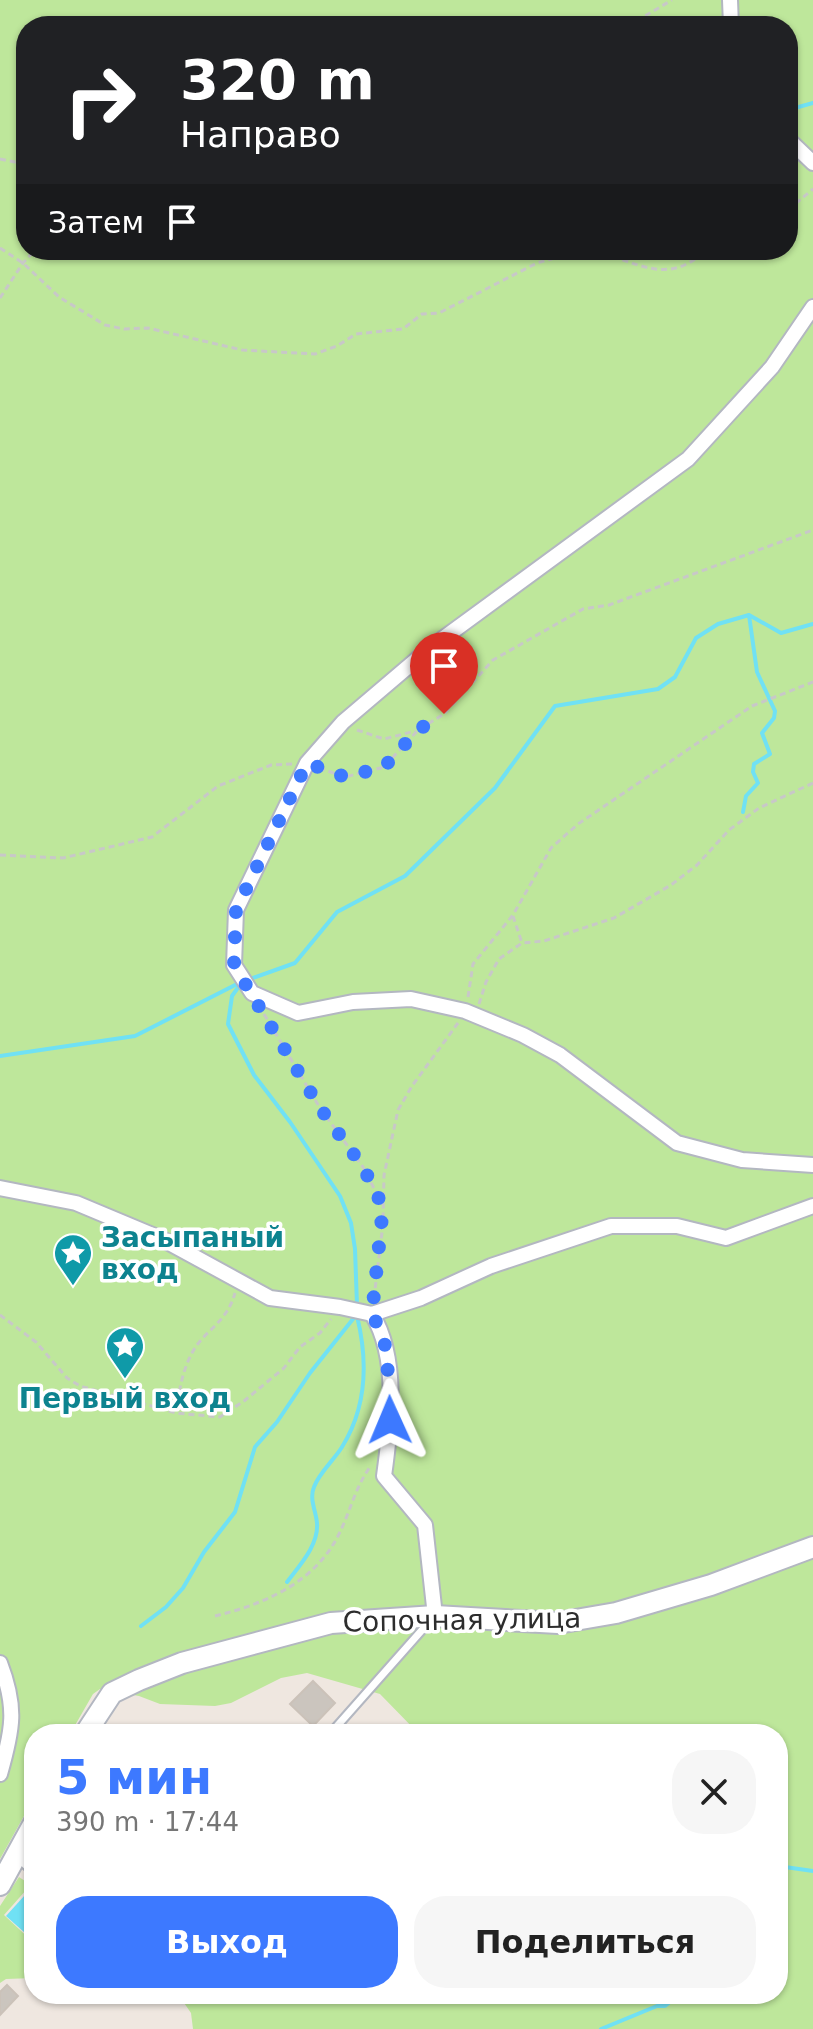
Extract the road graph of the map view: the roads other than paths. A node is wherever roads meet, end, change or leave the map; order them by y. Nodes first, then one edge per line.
1 (798, 149) edge
2 (813, 163) edge
3 (813, 307) edge
4 (813, 1165) edge
5 (0, 1188) edge
6 (813, 1206) edge
7 (372, 1314) junction
8 (813, 1547) edge
9 (434, 1616) junction
10 (0, 1663) edge
11 (92, 1724) edge
12 (339, 1724) edge
13 (0, 1774) edge
14 (24, 1841) edge
15 (16, 1855) junction
16 (24, 1863) edge
17 (0, 1885) edge

1 - 2 street
3 - 4 street
5 - 7 street
6 - 7 street
7 - 9 street
8 - 9 main road, Сопочная улица
9 - 11 main road, Сопочная улица
9 - 12 lane
10 - 13 street
14 - 15 main road
15 - 16 lane
15 - 17 main road

